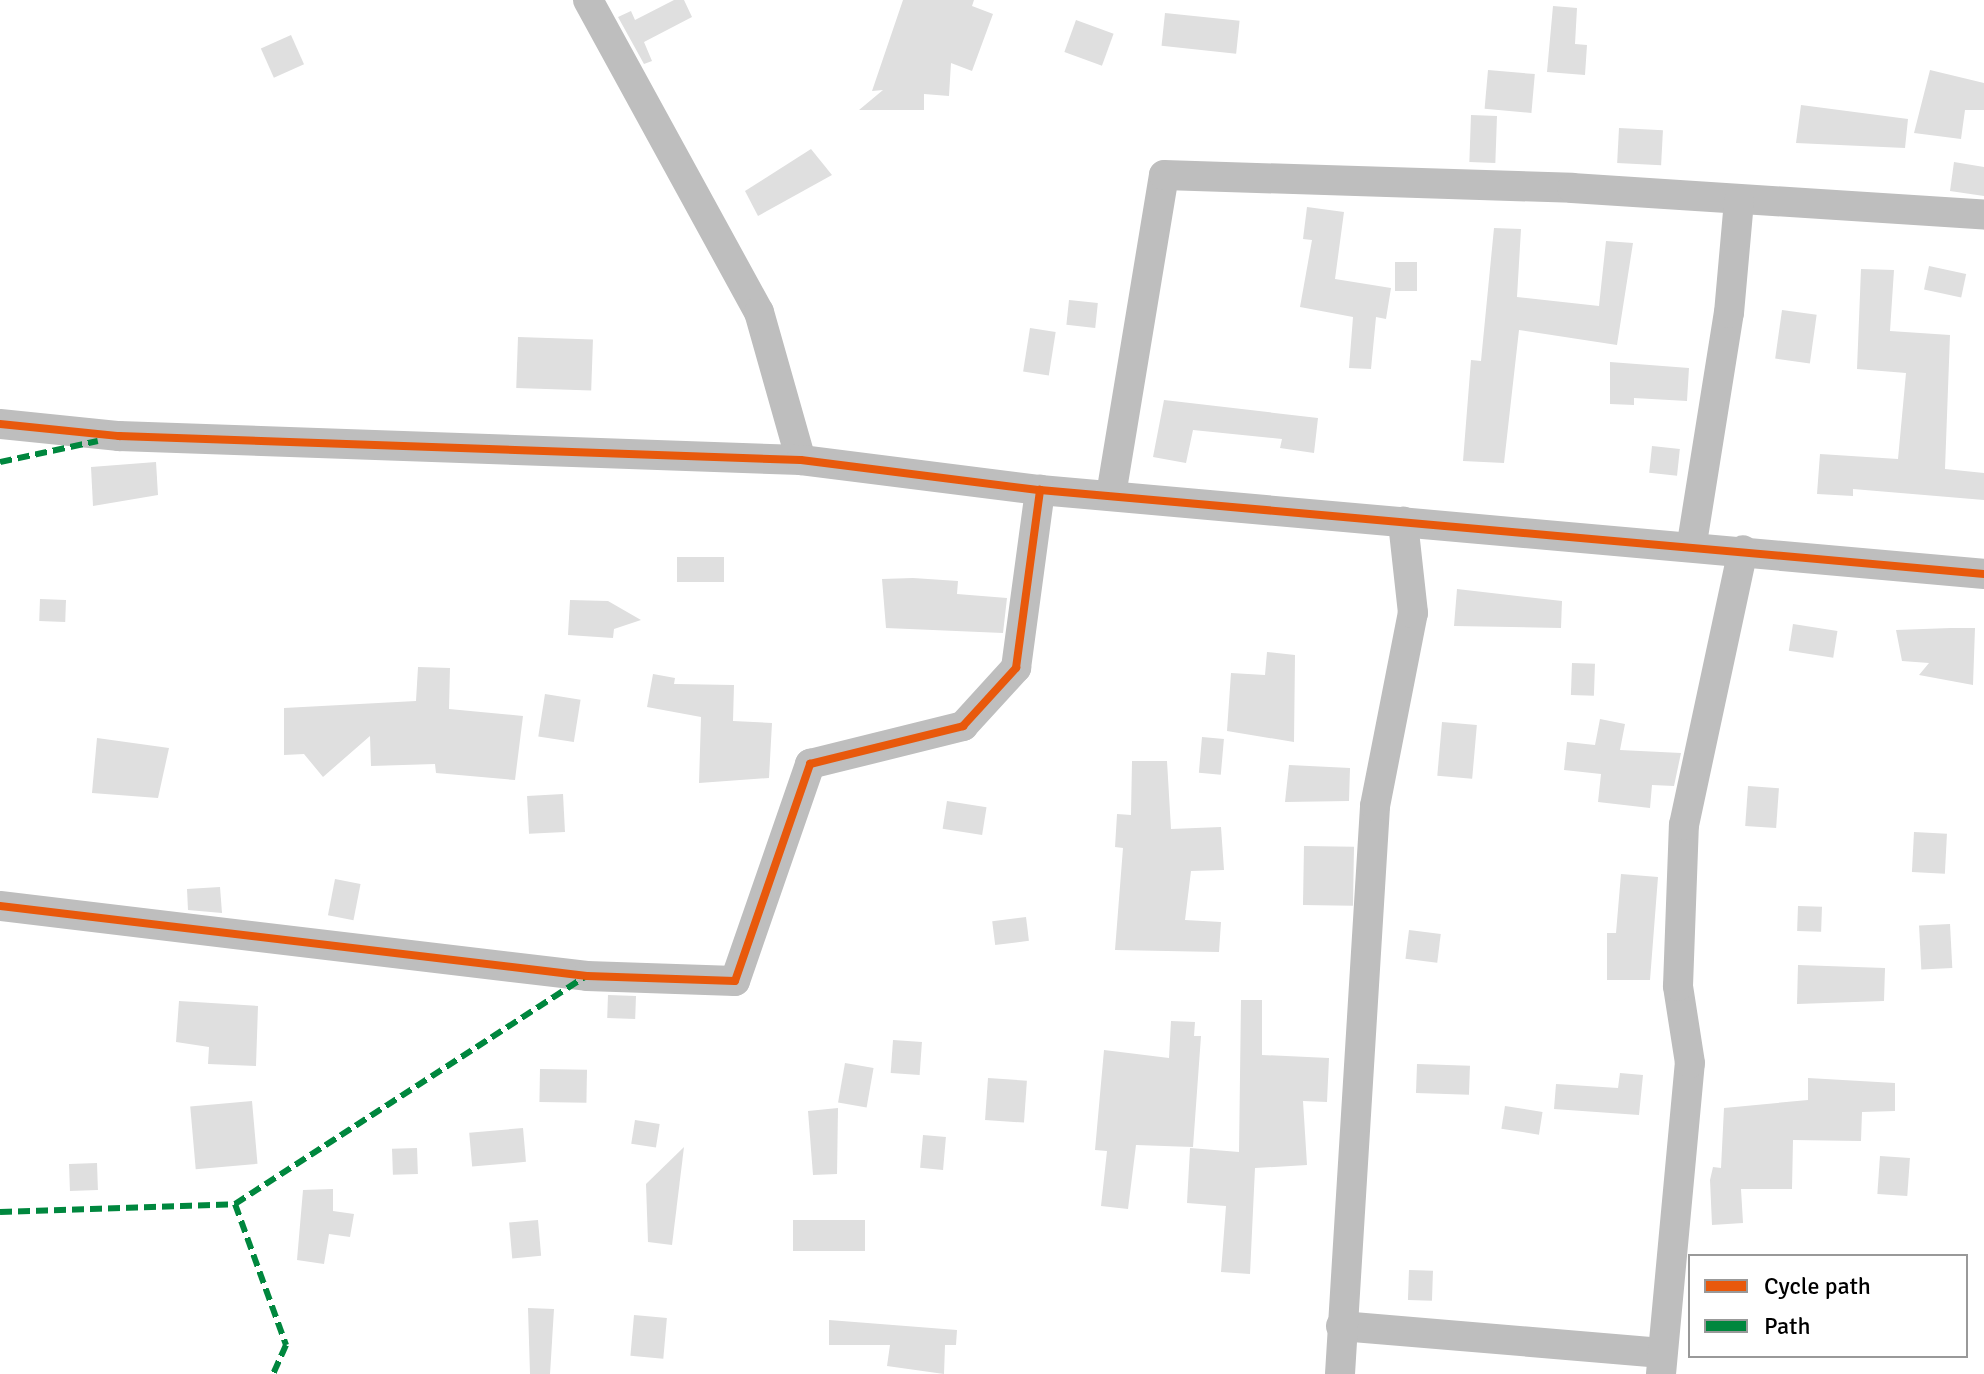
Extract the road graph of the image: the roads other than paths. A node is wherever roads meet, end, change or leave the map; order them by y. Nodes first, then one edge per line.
1 (588, 0) edge
2 (1739, 201) junction
3 (1984, 215) edge
4 (0, 424) edge
5 (801, 460) junction
6 (1040, 490) junction
7 (1111, 495) junction
8 (1403, 522) junction
9 (1692, 543) junction
10 (1743, 550) junction
11 (1984, 574) edge
12 (0, 906) edge
13 (1341, 1326) junction
14 (1662, 1363) edge
15 (1340, 1374) edge

1 - 5 street
2 - 3 street
2 - 7 street
2 - 9 street
4 - 5 street
5 - 6 street
6 - 7 street
6 - 12 street
7 - 8 street
8 - 9 street
8 - 13 street
9 - 10 street
10 - 11 street
10 - 14 street
13 - 14 street
13 - 15 street

